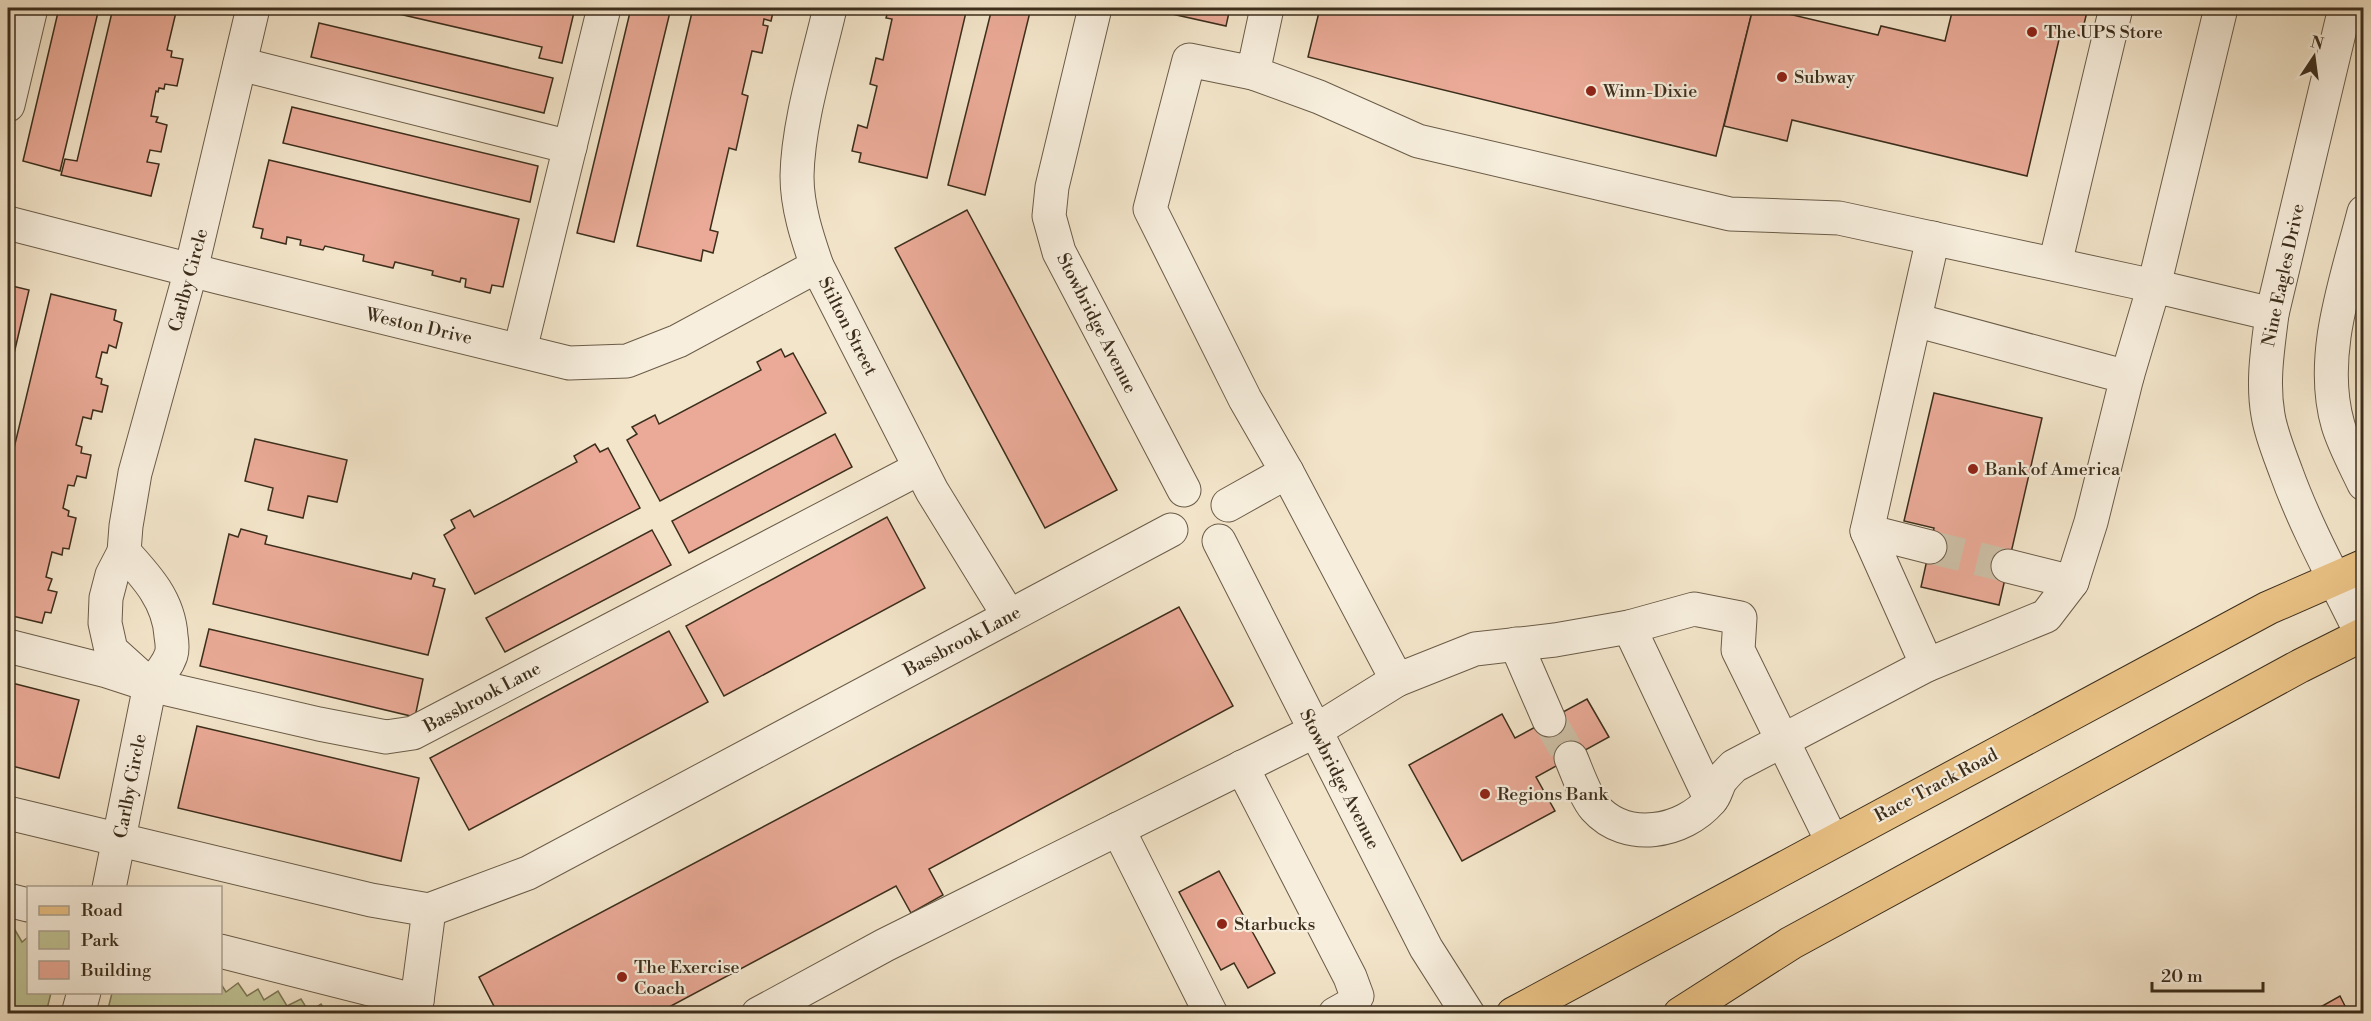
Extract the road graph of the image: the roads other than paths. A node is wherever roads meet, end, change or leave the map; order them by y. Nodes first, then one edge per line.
1 (31, 8) edge
2 (254, 8) edge
3 (604, 8) edge
4 (830, 8) edge
5 (1095, 8) edge
6 (1267, 8) edge
7 (2116, 8) edge
8 (2221, 8) edge
9 (2345, 8) edge
10 (240, 64) junction
11 (1253, 73) junction
12 (8, 105) edge
13 (570, 147) junction
14 (2364, 212) edge
15 (8, 223) edge
16 (1934, 238) junction
17 (2055, 264) junction
18 (817, 266) junction
19 (191, 270) junction
20 (2154, 286) junction
21 (2272, 314) junction
22 (1914, 320) junction
23 (520, 350) junction
24 (2127, 377) junction
25 (920, 468) junction
26 (1287, 472) junction
27 (2364, 484) edge
28 (1184, 490) junction
29 (1228, 505) junction
30 (1172, 530) junction
31 (1867, 531) junction
32 (1219, 541) junction
33 (1930, 547) tunnel mouth
34 (124, 552) junction
35 (2008, 566) tunnel mouth
36 (2364, 566) edge
37 (2333, 579) junction
38 (2072, 582) junction
39 (1009, 616) junction
40 (1629, 627) junction
41 (2363, 636) edge
42 (1516, 644) junction
43 (8, 646) edge
44 (1927, 665) junction
45 (1397, 680) junction
46 (150, 685) junction
47 (1549, 720) tunnel mouth
48 (1315, 731) junction
49 (1784, 741) junction
50 (1571, 758) tunnel mouth
51 (1242, 767) junction
52 (1711, 800) junction
53 (8, 813) edge
54 (1118, 829) junction
55 (120, 840) junction
56 (1832, 841) junction
57 (109, 886) edge
58 (8, 900) edge
59 (27, 905) edge
60 (429, 910) junction
61 (222, 952) edge
62 (84, 994) edge
63 (420, 1007) edge
64 (78, 1014) edge
65 (758, 1014) edge
66 (1211, 1014) edge
67 (1335, 1014) edge
68 (1467, 1014) edge
69 (1513, 1014) edge
70 (1680, 1014) edge

1 - 12 street
2 - 10 street, Carlby Circle
3 - 13 street
4 - 18 street, Stilton Street
5 - 28 street, Stowbridge Avenue
6 - 11 street
7 - 17 street
8 - 20 street
9 - 21 street, Nine Eagles Drive
10 - 13 street
10 - 19 street, Carlby Circle
11 - 16 street
11 - 26 street
13 - 23 street
14 - 27 street
15 - 19 street, Weston Drive
16 - 17 street
16 - 22 street
17 - 20 street
18 - 23 street, Weston Drive
18 - 25 street, Stilton Street
19 - 23 street, Weston Drive
19 - 34 street, Carlby Circle
20 - 21 street
20 - 24 street
21 - 37 street, Nine Eagles Drive
22 - 24 street
22 - 31 street
24 - 38 street
25 - 39 street, Stilton Street
25 - 46 street, Bassbrook Lane
26 - 29 street
26 - 45 street
28 - 29 street
28 - 30 street
29 - 32 street
30 - 32 street
30 - 39 street, Bassbrook Lane
31 - 33 street
31 - 44 street
32 - 48 street, Stowbridge Avenue
34 - 46 street, Carlby Circle
34 - 46 street, Carlby Circle
35 - 38 street
36 - 37 main road, Race Track Road
37 - 41 street, Nine Eagles Drive
37 - 56 main road, Race Track Road
38 - 44 street
39 - 60 street, Bassbrook Lane
40 - 42 street
40 - 49 street
40 - 52 street
41 - 70 main road
42 - 45 street
42 - 47 street
43 - 46 street, Bassbrook Lane
44 - 49 street
45 - 48 street
46 - 55 street, Carlby Circle
48 - 51 street
48 - 68 street, Stowbridge Avenue
49 - 52 street
49 - 56 street
50 - 52 street
51 - 54 street
51 - 67 street
53 - 55 street
54 - 65 street
54 - 66 street
55 - 57 street, Carlby Circle
55 - 60 street
56 - 69 main road, Race Track Road
58 - 59 street
60 - 63 street
61 - 63 street
62 - 64 street

